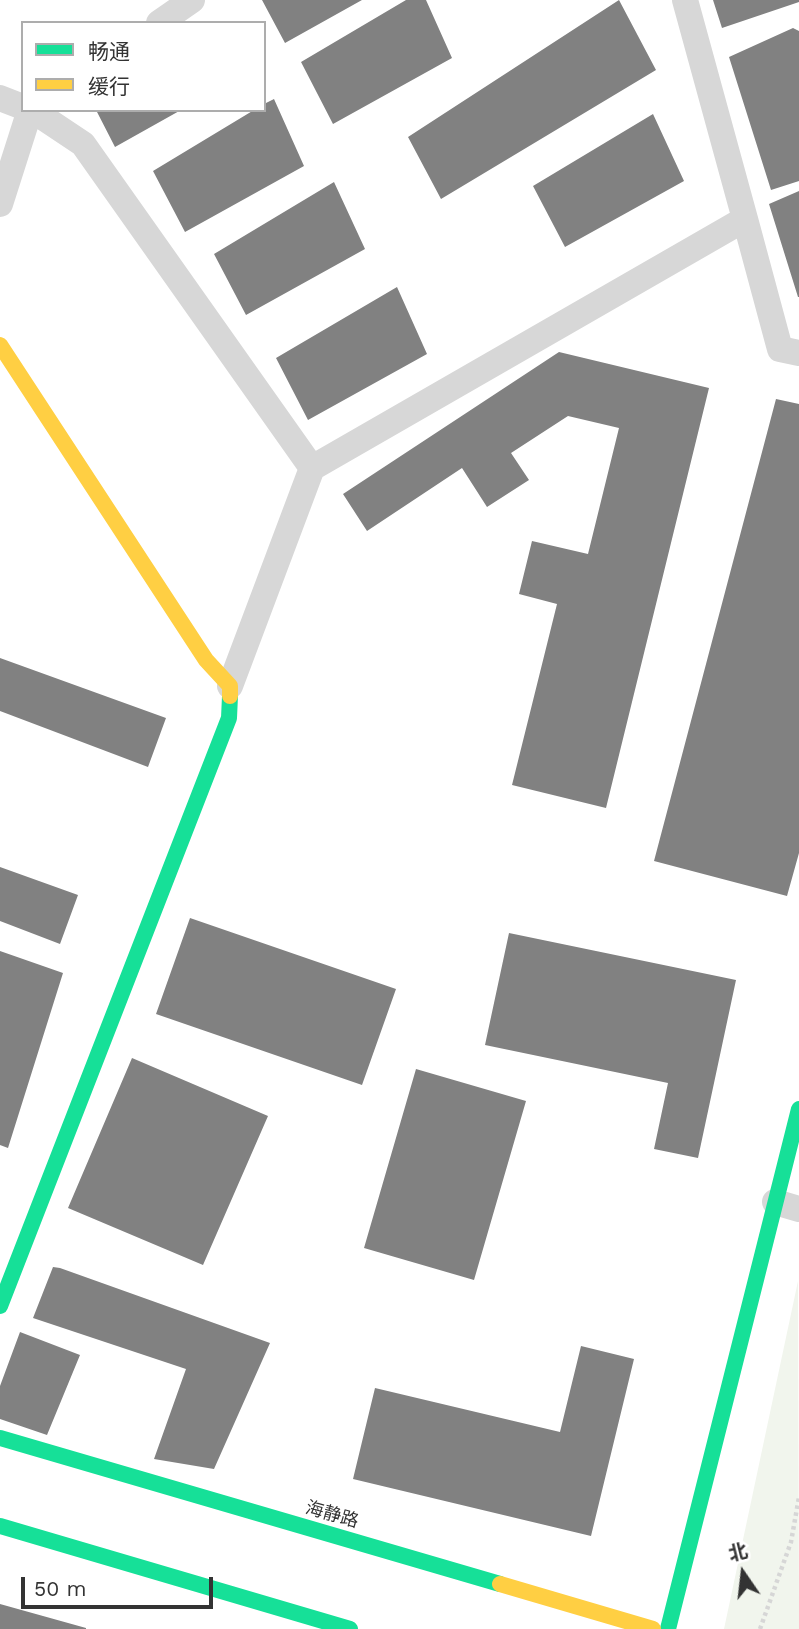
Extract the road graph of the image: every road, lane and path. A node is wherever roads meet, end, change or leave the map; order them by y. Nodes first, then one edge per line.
1 (192, 0) edge
2 (685, 0) edge
3 (162, 21) edge
4 (0, 98) edge
5 (21, 106) edge
6 (30, 112) edge
7 (34, 112) edge
8 (0, 204) edge
9 (745, 219) junction
10 (0, 345) edge
11 (799, 353) edge
12 (313, 468) junction
13 (230, 686) junction
14 (799, 1109) edge
15 (787, 1206) edge
16 (0, 1306) edge
17 (0, 1438) edge
18 (799, 1497) edge
19 (0, 1526) edge
20 (350, 1629) edge
21 (653, 1629) edge
22 (668, 1629) edge
23 (760, 1629) edge

1 - 3 street
2 - 9 street
4 - 5 street
6 - 8 street
7 - 12 street
9 - 11 street
9 - 12 street
10 - 13 street
12 - 13 street
13 - 16 street
14 - 15 street
15 - 22 street
17 - 21 street, 海静路
18 - 23 path
19 - 20 street

